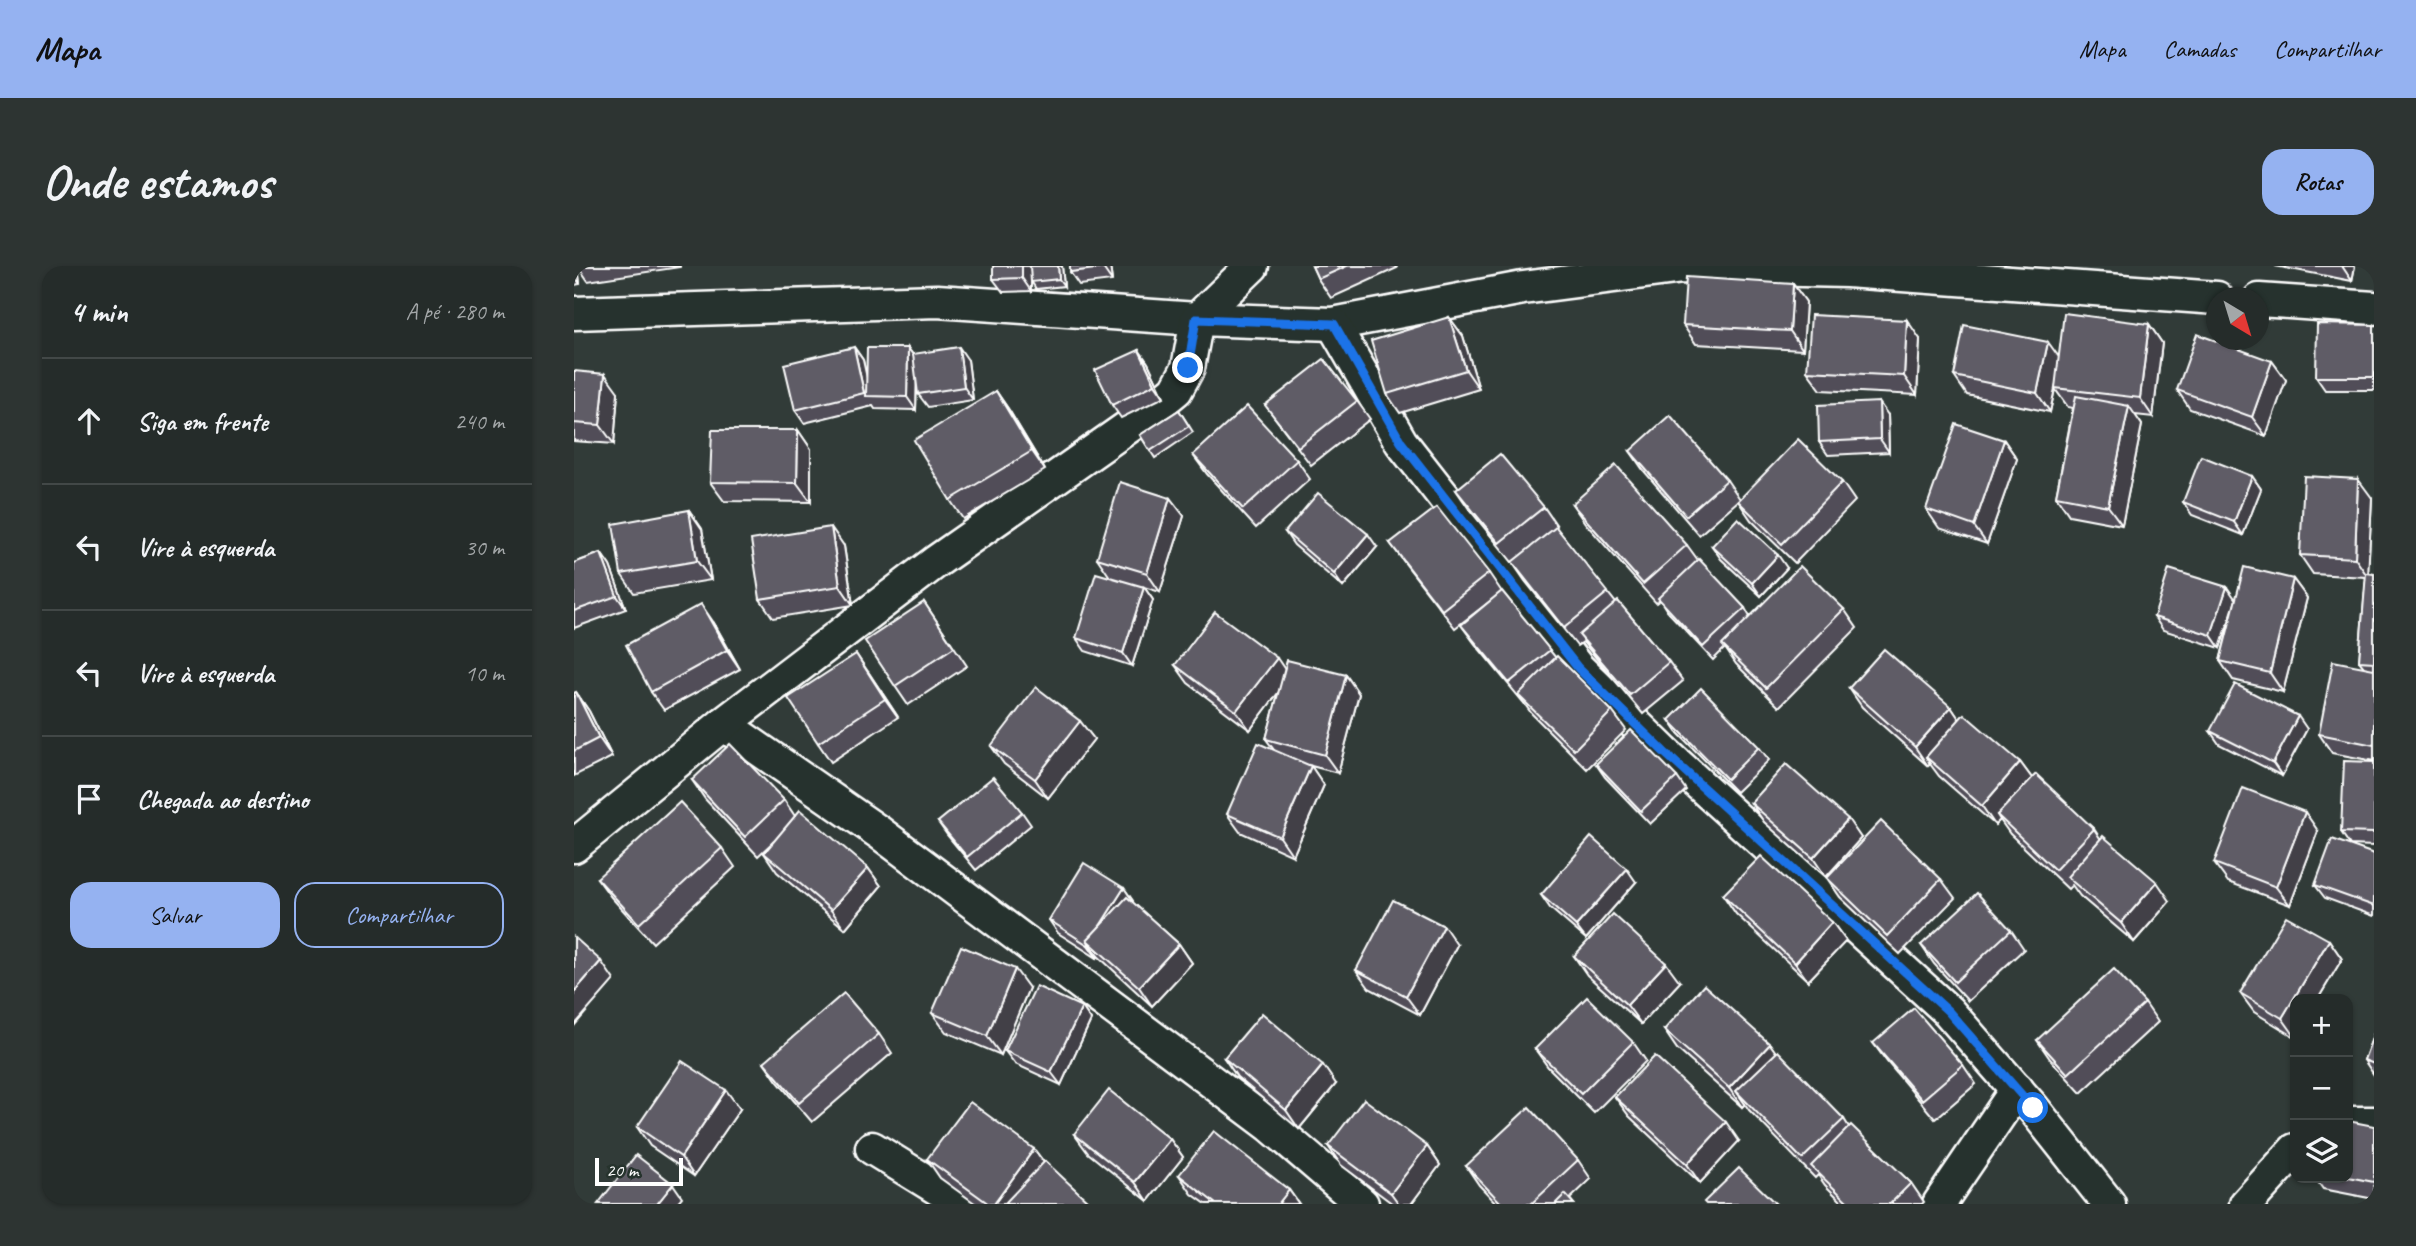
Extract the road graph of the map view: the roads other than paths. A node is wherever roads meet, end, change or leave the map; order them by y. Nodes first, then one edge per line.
1 (1252, 266) edge
2 (2206, 297) edge
3 (2269, 301) edge
4 (2374, 308) edge
5 (574, 313) edge
6 (1196, 319) junction
7 (1334, 324) junction
8 (723, 724) junction
9 (574, 846) edge
10 (2017, 1089) junction
11 (2353, 1123) edge
12 (2374, 1123) edge
13 (872, 1148) dead end
14 (2290, 1156) edge
15 (963, 1204) edge
16 (1362, 1204) edge
17 (1939, 1204) edge
18 (2109, 1204) edge
19 (2246, 1204) edge

1 - 6 street
2 - 7 street
3 - 4 street
5 - 6 street
6 - 7 street
6 - 8 street
7 - 10 street
8 - 9 street
8 - 16 street
10 - 17 street
10 - 18 street
11 - 12 street
13 - 15 street
14 - 19 street

